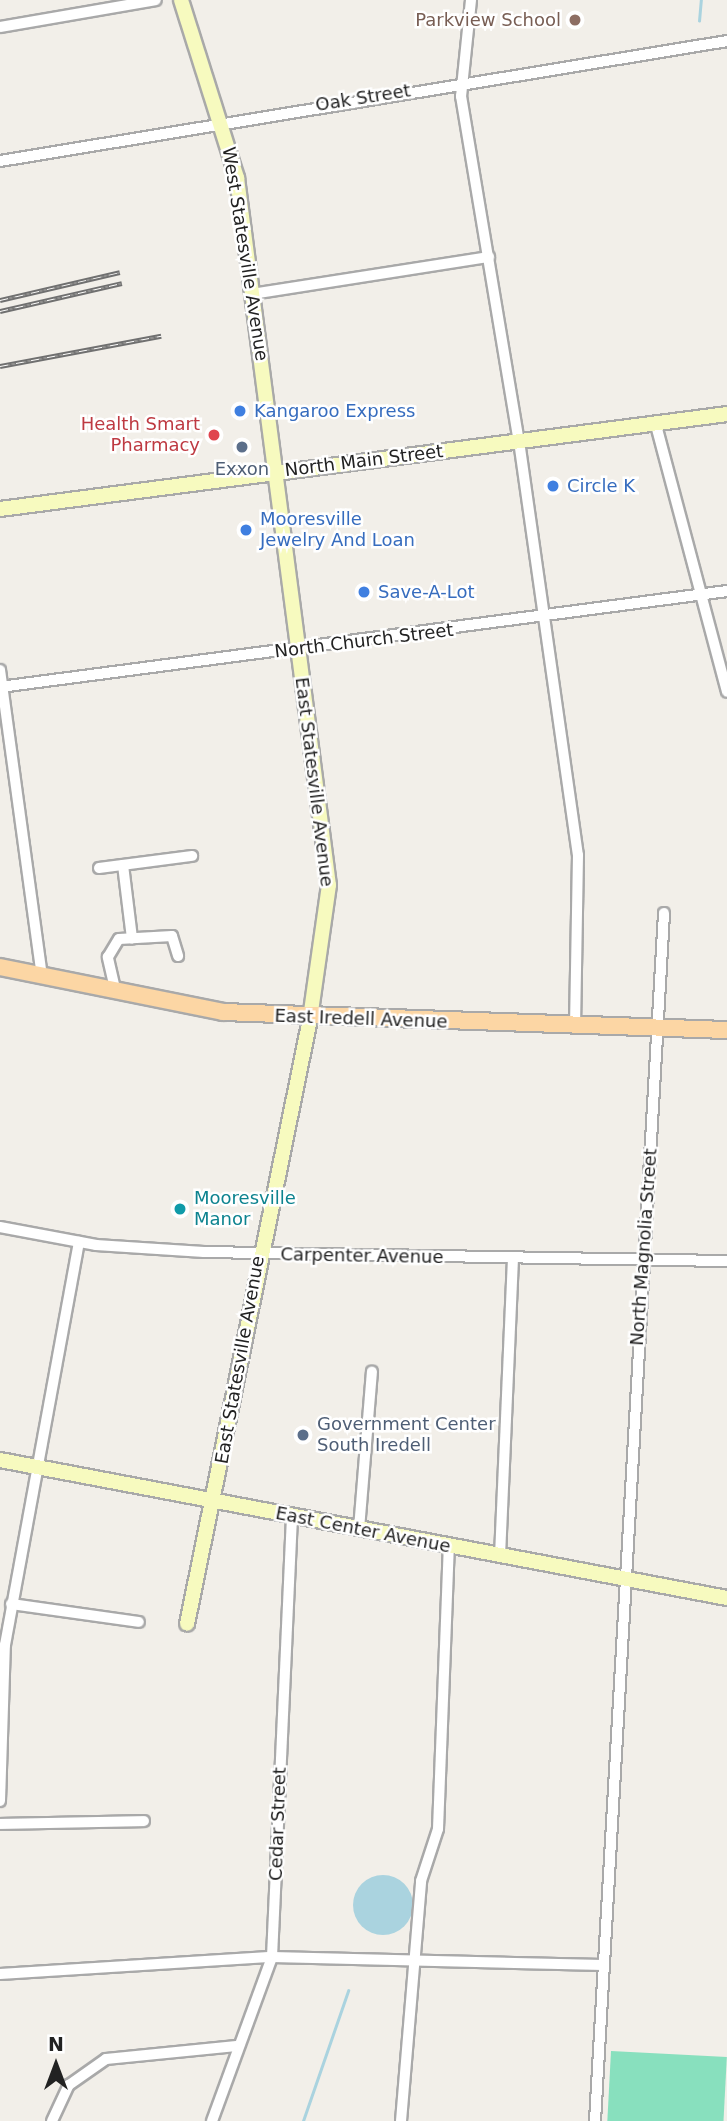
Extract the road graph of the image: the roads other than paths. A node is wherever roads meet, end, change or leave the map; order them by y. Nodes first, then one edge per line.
1 (156, 0) edge
2 (181, 0) edge
3 (471, 0) edge
4 (0, 27) edge
5 (727, 41) edge
6 (460, 83) junction
7 (222, 120) junction
8 (0, 161) edge
9 (489, 257) junction
10 (252, 294) junction
11 (727, 414) edge
12 (656, 425) junction
13 (519, 442) junction
14 (275, 473) junction
15 (0, 509) edge
16 (727, 591) edge
17 (705, 596) junction
18 (544, 618) junction
19 (297, 649) junction
20 (0, 670) edge
21 (1, 687) edge
22 (727, 692) edge
23 (12, 756) junction
24 (0, 760) edge
25 (192, 856) dead end
26 (123, 865) junction
27 (99, 869) dead end
28 (664, 913) dead end
29 (132, 938) junction
30 (178, 956) dead end
31 (0, 967) edge
32 (42, 977) junction
33 (116, 994) junction
34 (310, 1019) junction
35 (575, 1027) junction
36 (657, 1028) junction
37 (727, 1030) edge
38 (0, 1227) edge
39 (79, 1242) junction
40 (258, 1255) junction
41 (513, 1259) junction
42 (642, 1261) junction
43 (727, 1261) edge
44 (372, 1372) dead end
45 (0, 1460) edge
46 (40, 1468) junction
47 (215, 1502) junction
48 (292, 1516) junction
49 (359, 1529) junction
50 (449, 1546) junction
51 (500, 1556) junction
52 (623, 1580) junction
53 (727, 1598) edge
54 (11, 1604) junction
55 (139, 1622) dead end
56 (187, 1624) dead end
57 (0, 1801) edge
58 (144, 1821) dead end
59 (0, 1824) edge
60 (272, 1957) junction
61 (415, 1961) junction
62 (603, 1965) junction
63 (0, 1974) edge
64 (236, 2046) junction
65 (52, 2121) edge
66 (212, 2121) edge
67 (401, 2121) edge
68 (595, 2121) edge

1 - 4 street
2 - 7 street, West Statesville Avenue
3 - 6 street
5 - 6 street, Oak Street
6 - 7 street, Oak Street
6 - 9 street
7 - 8 street, Oak Street
7 - 10 street, West Statesville Avenue
9 - 10 street
9 - 13 street
10 - 14 street, West Statesville Avenue
11 - 12 street, North Main Street
12 - 13 street, North Main Street
12 - 17 street
13 - 14 street, North Main Street
13 - 18 street
14 - 15 street, North Main Street
14 - 19 street, East Statesville Avenue
16 - 17 street, North Church Street
17 - 18 street, North Church Street
17 - 22 street
18 - 19 street, North Church Street
18 - 35 street
19 - 21 street, North Church Street
19 - 34 street, East Statesville Avenue
20 - 21 street
21 - 23 street
23 - 24 street
23 - 32 street
25 - 26 street
26 - 27 street
26 - 29 street
28 - 36 street, North Magnolia Street
29 - 30 street
29 - 33 street
31 - 32 main road, East Iredell Avenue
32 - 33 main road, East Iredell Avenue
33 - 34 main road, East Iredell Avenue
34 - 35 main road, East Iredell Avenue
34 - 40 street, East Statesville Avenue
35 - 36 main road, East Iredell Avenue
36 - 37 main road, East Iredell Avenue
36 - 42 street, North Magnolia Street
38 - 39 street, Carpenter Avenue
39 - 40 street, Carpenter Avenue
39 - 46 street
40 - 41 street, Carpenter Avenue
40 - 47 street, East Statesville Avenue
41 - 42 street, Carpenter Avenue
41 - 51 street
42 - 43 street, Carpenter Avenue
42 - 52 street, North Magnolia Street
44 - 49 street
45 - 46 street, East Center Avenue
46 - 47 street, East Center Avenue
46 - 54 street
47 - 48 street, East Center Avenue
47 - 56 street, East Statesville Avenue
48 - 49 street, East Center Avenue
48 - 60 street, Cedar Street
49 - 50 street, East Center Avenue
50 - 51 street, East Center Avenue
50 - 61 street
51 - 52 street, East Center Avenue
52 - 53 street, East Center Avenue
52 - 62 street, North Magnolia Street
54 - 55 street
54 - 57 street
58 - 59 street
60 - 61 street
60 - 63 street
60 - 64 street, Cedar Street
61 - 62 street
61 - 67 street
62 - 68 street, North Magnolia Street
64 - 65 street
64 - 66 street, Cedar Street

